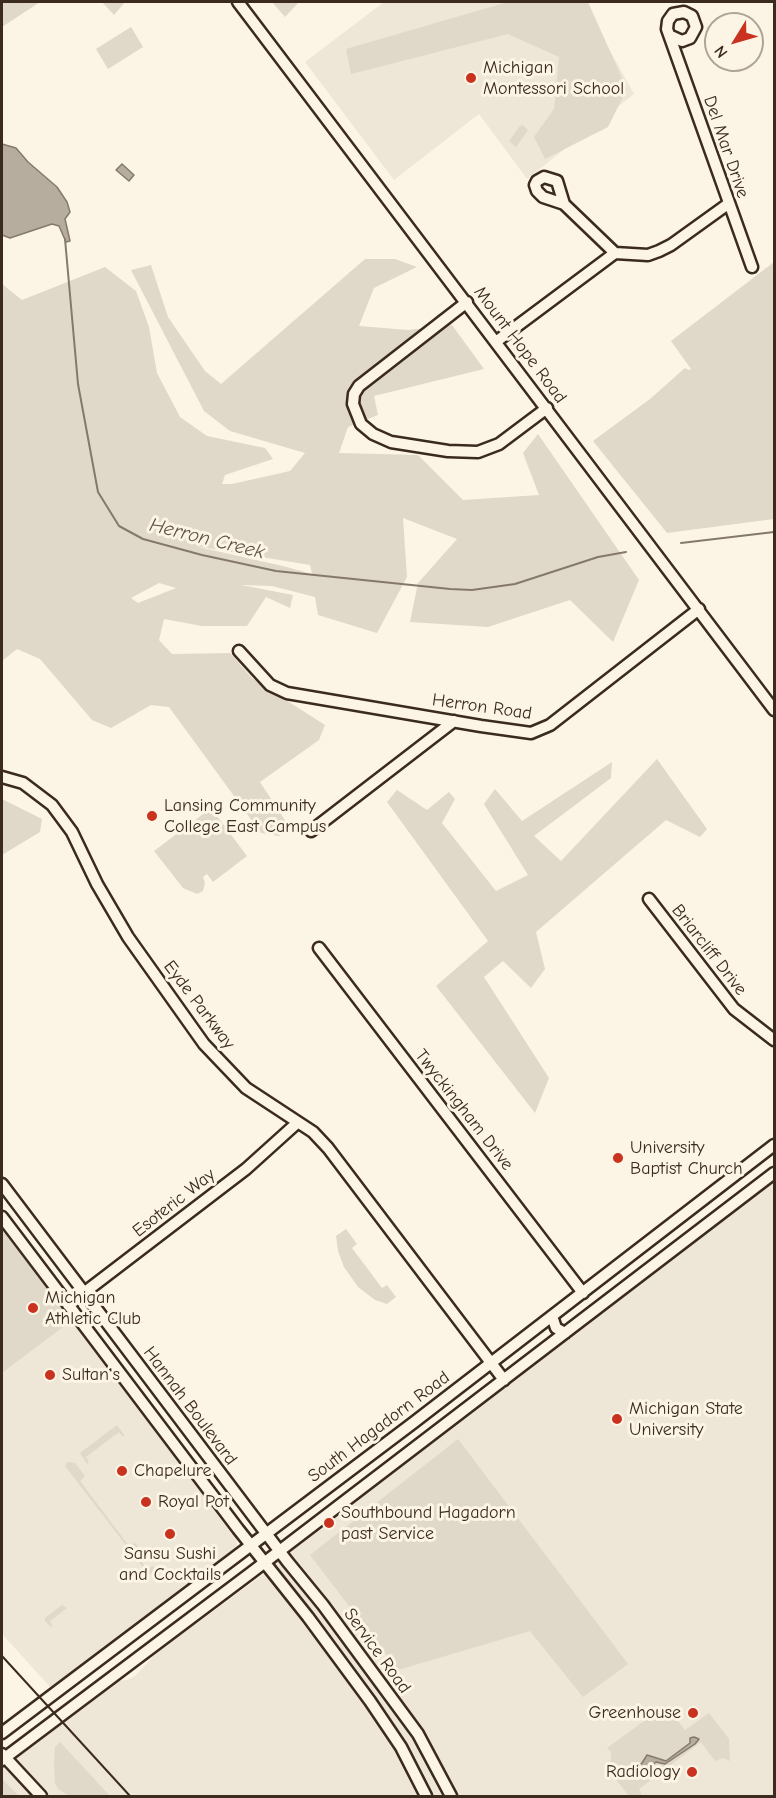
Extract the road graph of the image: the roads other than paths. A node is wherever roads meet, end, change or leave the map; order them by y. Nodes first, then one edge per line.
1 (238, 2) edge
2 (671, 36) dead end
3 (564, 204) dead end
4 (728, 204) junction
5 (615, 253) junction
6 (752, 267) dead end
7 (467, 302) junction
8 (496, 341) junction
9 (547, 408) junction
10 (699, 609) junction
11 (239, 651) dead end
12 (774, 710) edge
13 (454, 721) junction
14 (2, 777) edge
15 (310, 831) dead end
16 (649, 899) dead end
17 (319, 948) dead end
18 (774, 1040) edge
19 (297, 1123) junction
20 (774, 1145) edge
21 (774, 1173) edge
22 (2, 1184) edge
23 (695, 1206) junction
24 (2, 1218) edge
25 (707, 1225) junction
26 (583, 1293) junction
27 (83, 1294) junction
28 (68, 1305) junction
29 (552, 1316) junction
30 (565, 1333) junction
31 (491, 1363) junction
32 (504, 1380) junction
33 (413, 1423) junction
34 (418, 1445) junction
35 (266, 1532) junction
36 (250, 1544) junction
37 (280, 1551) junction
38 (264, 1563) junction
39 (2, 1733) edge
40 (3, 1757) edge
41 (40, 1797) edge
42 (426, 1797) edge
43 (451, 1797) edge

1 - 7 street, Mount Hope Road
2 - 4 street, Del Mar Drive
3 - 5 street
4 - 5 street
4 - 6 street, Del Mar Drive
5 - 8 street
7 - 8 street, Mount Hope Road
7 - 9 street
8 - 9 street, Mount Hope Road
9 - 10 street, Mount Hope Road
10 - 12 street, Mount Hope Road
10 - 13 street, Herron Road
11 - 13 street, Herron Road
13 - 15 street
14 - 19 street, Eyde Parkway
16 - 18 street, Briarcliff Drive
17 - 26 street, Twyckingham Drive
19 - 27 street, Esoteric Way
19 - 31 street, Eyde Parkway
20 - 23 street, South Hagadorn Road
21 - 25 street, South Hagadorn Road
22 - 27 street, Hannah Boulevard
23 - 25 street
23 - 26 street, South Hagadorn Road
24 - 28 street, Hannah Boulevard
25 - 30 street, South Hagadorn Road
26 - 29 street, South Hagadorn Road
27 - 28 street, Esoteric Way
27 - 35 street, Hannah Boulevard
28 - 36 street, Hannah Boulevard
29 - 30 street
29 - 31 street, South Hagadorn Road
30 - 32 street, South Hagadorn Road
31 - 32 street, Eyde Parkway
31 - 33 street, South Hagadorn Road
32 - 34 street, South Hagadorn Road
33 - 34 street
33 - 35 street, South Hagadorn Road
34 - 37 street, South Hagadorn Road
35 - 36 street, South Hagadorn Road
35 - 37 street, Service Road
36 - 38 street, Hannah Boulevard
36 - 39 street, South Hagadorn Road
37 - 38 street, South Hagadorn Road
37 - 43 street, Service Road
38 - 40 street, South Hagadorn Road
38 - 42 street, Hannah Boulevard
40 - 41 street

